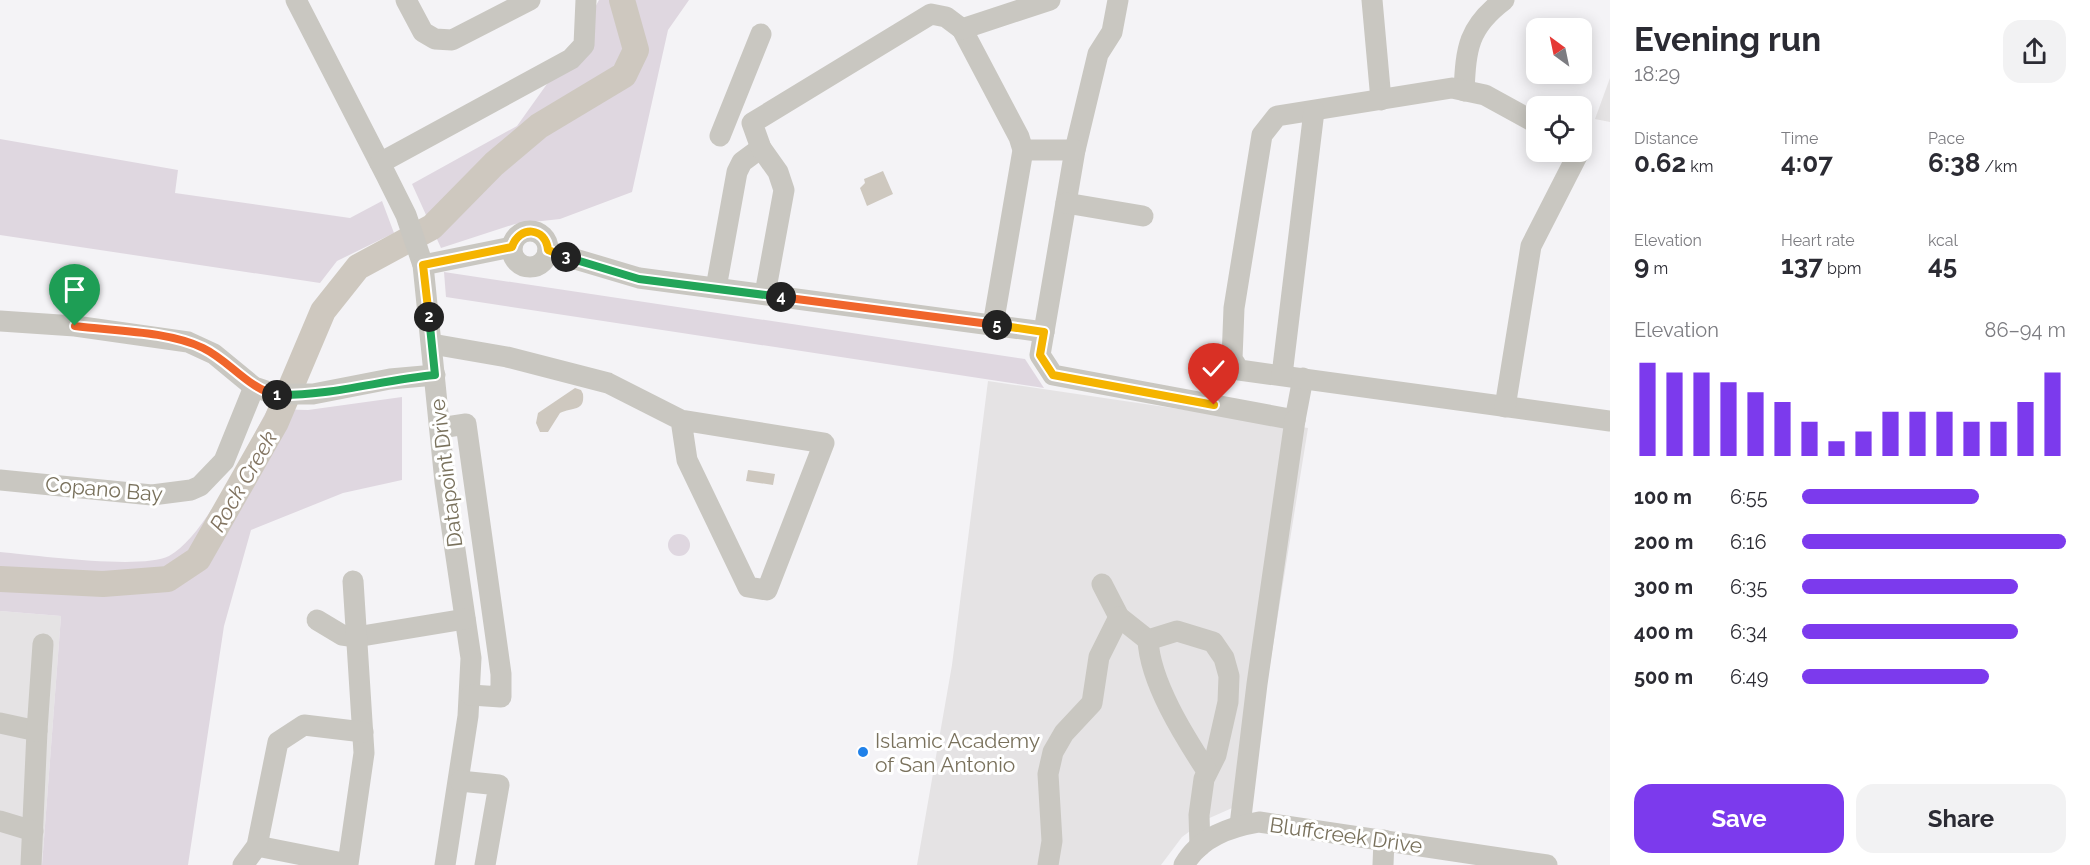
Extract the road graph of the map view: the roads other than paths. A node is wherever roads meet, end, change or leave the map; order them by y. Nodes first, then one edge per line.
1 (296, 0) edge
2 (406, 0) edge
3 (530, 0) edge
4 (586, 0) edge
5 (1050, 0) edge
6 (1119, 0) edge
7 (1372, 0) edge
8 (1504, 0) edge
9 (962, 29) junction
10 (761, 34) dead end
11 (1464, 91) junction
12 (1381, 100) junction
13 (1314, 111) junction
14 (729, 114) junction
15 (1526, 118) edge
16 (752, 123) junction
17 (720, 136) dead end
18 (761, 148) junction
19 (1023, 150) junction
20 (1075, 150) junction
21 (1574, 162) edge
22 (380, 163) junction
23 (1066, 203) junction
24 (1143, 216) dead end
25 (422, 260) junction
26 (717, 288) junction
27 (765, 294) junction
28 (0, 321) edge
29 (993, 325) junction
30 (1044, 332) junction
31 (432, 344) junction
32 (435, 375) junction
33 (1282, 375) junction
34 (1303, 378) junction
35 (254, 387) junction
36 (1505, 406) junction
37 (681, 420) junction
38 (1295, 420) junction
39 (1610, 421) edge
40 (440, 428) junction
41 (0, 480) edge
42 (475, 503) junction
43 (450, 509) junction
44 (353, 581) dead end
45 (1102, 584) dead end
46 (1119, 618) junction
47 (465, 619) junction
48 (317, 620) dead end
49 (356, 637) junction
50 (1148, 640) junction
51 (43, 644) dead end
52 (471, 695) junction
53 (0, 723) edge
54 (37, 731) junction
55 (363, 732) junction
56 (1207, 771) junction
57 (460, 781) junction
58 (0, 821) edge
59 (1240, 825) junction
60 (33, 831) junction
61 (1384, 840) junction
62 (257, 846) junction
63 (1191, 856) edge
64 (31, 865) edge
65 (243, 865) edge
66 (446, 865) edge
67 (485, 865) edge
68 (1048, 865) edge
69 (1383, 865) edge
70 (1546, 865) edge

1 - 22 street, Datapoint Drive
2 - 3 street
4 - 22 street
5 - 9 street
6 - 20 street
7 - 12 street
8 - 11 street
9 - 16 street
9 - 19 street
10 - 14 street
11 - 12 street
11 - 15 street
12 - 13 street
13 - 33 street
13 - 33 street
14 - 16 street
14 - 17 street
16 - 18 street
18 - 26 street
18 - 27 street
19 - 20 street
19 - 29 street
20 - 23 street
21 - 36 street
22 - 25 street, Datapoint Drive
23 - 24 street
23 - 30 street
25 - 26 street
25 - 31 street, Datapoint Drive
26 - 27 street
27 - 29 street
28 - 35 street
29 - 30 street
30 - 38 street
31 - 32 street, Datapoint Drive
31 - 37 street
32 - 35 street
32 - 40 street, Datapoint Drive
33 - 34 street
34 - 36 street
34 - 38 street
35 - 41 street, Copano Bay
36 - 39 street
37 - 37 street
38 - 59 street
40 - 42 street
40 - 43 street, Datapoint Drive
42 - 43 street
42 - 52 street
43 - 47 street, Datapoint Drive
44 - 49 street
45 - 46 street
46 - 50 street
46 - 68 street
47 - 49 street
47 - 52 street, Datapoint Drive
48 - 49 street
49 - 55 street
50 - 56 street
50 - 56 street
51 - 54 street
52 - 57 street, Datapoint Drive
53 - 54 street
54 - 60 street
55 - 62 street
55 - 62 street
56 - 63 street
57 - 66 street, Datapoint Drive
57 - 67 street
58 - 60 street
59 - 61 street, Bluffcreek Drive
59 - 63 street, Bluffcreek Drive
60 - 64 street
61 - 69 street
61 - 70 street, Bluffcreek Drive
62 - 65 street

